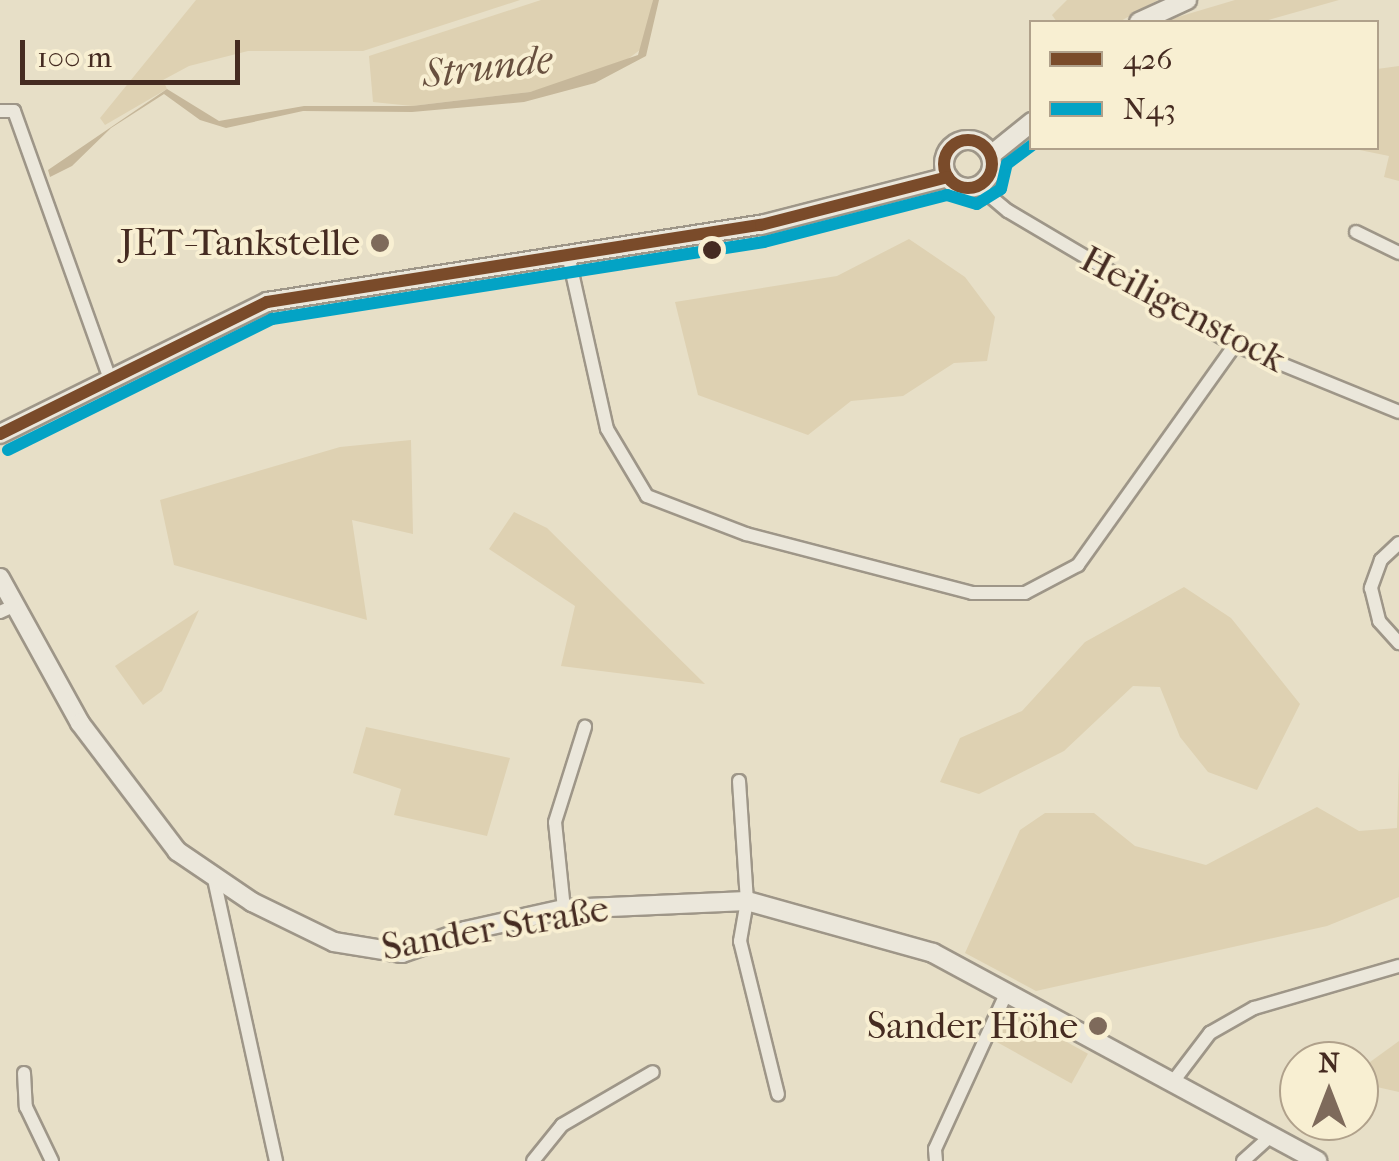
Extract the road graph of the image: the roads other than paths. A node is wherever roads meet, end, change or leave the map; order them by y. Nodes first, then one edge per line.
1 (1187, 0) edge
2 (1142, 20) edge
3 (7, 111) edge
4 (1029, 124) edge
5 (991, 155) junction
6 (948, 178) junction
7 (978, 186) junction
8 (1356, 232) dead end
9 (1399, 253) edge
10 (569, 258) junction
11 (1235, 345) junction
12 (108, 378) junction
13 (1399, 412) edge
14 (0, 434) edge
15 (1399, 543) edge
16 (0, 578) edge
17 (6, 610) edge
18 (1399, 643) edge
19 (585, 727) dead end
20 (740, 781) dead end
21 (214, 879) junction
22 (747, 901) junction
23 (564, 909) junction
24 (1399, 966) edge
25 (1007, 992) junction
26 (653, 1072) dead end
27 (24, 1073) dead end
28 (1172, 1083) junction
29 (778, 1094) dead end
30 (1270, 1137) junction
31 (52, 1161) edge
32 (276, 1161) edge
33 (533, 1161) edge
34 (936, 1161) edge
35 (1243, 1161) edge
36 (1317, 1161) edge

1 - 2 main road
3 - 12 street
4 - 5 main road
5 - 6 main road
5 - 7 main road
6 - 7 main road
6 - 10 main road
7 - 11 street, Heiligenstock
8 - 9 street
10 - 11 street
10 - 12 main road
11 - 13 street, Heiligenstock
12 - 14 main road
15 - 18 street
16 - 17 main road, Sander Straße
17 - 21 main road, Sander Straße
19 - 23 street
20 - 22 street
21 - 23 main road, Sander Straße
21 - 32 street
22 - 23 main road, Sander Straße
22 - 25 main road, Sander Straße
22 - 29 street
24 - 28 street
25 - 28 main road, Sander Straße
25 - 34 street
26 - 33 street
27 - 31 street
28 - 30 main road, Sander Straße
30 - 35 street
30 - 36 main road, Sander Straße

